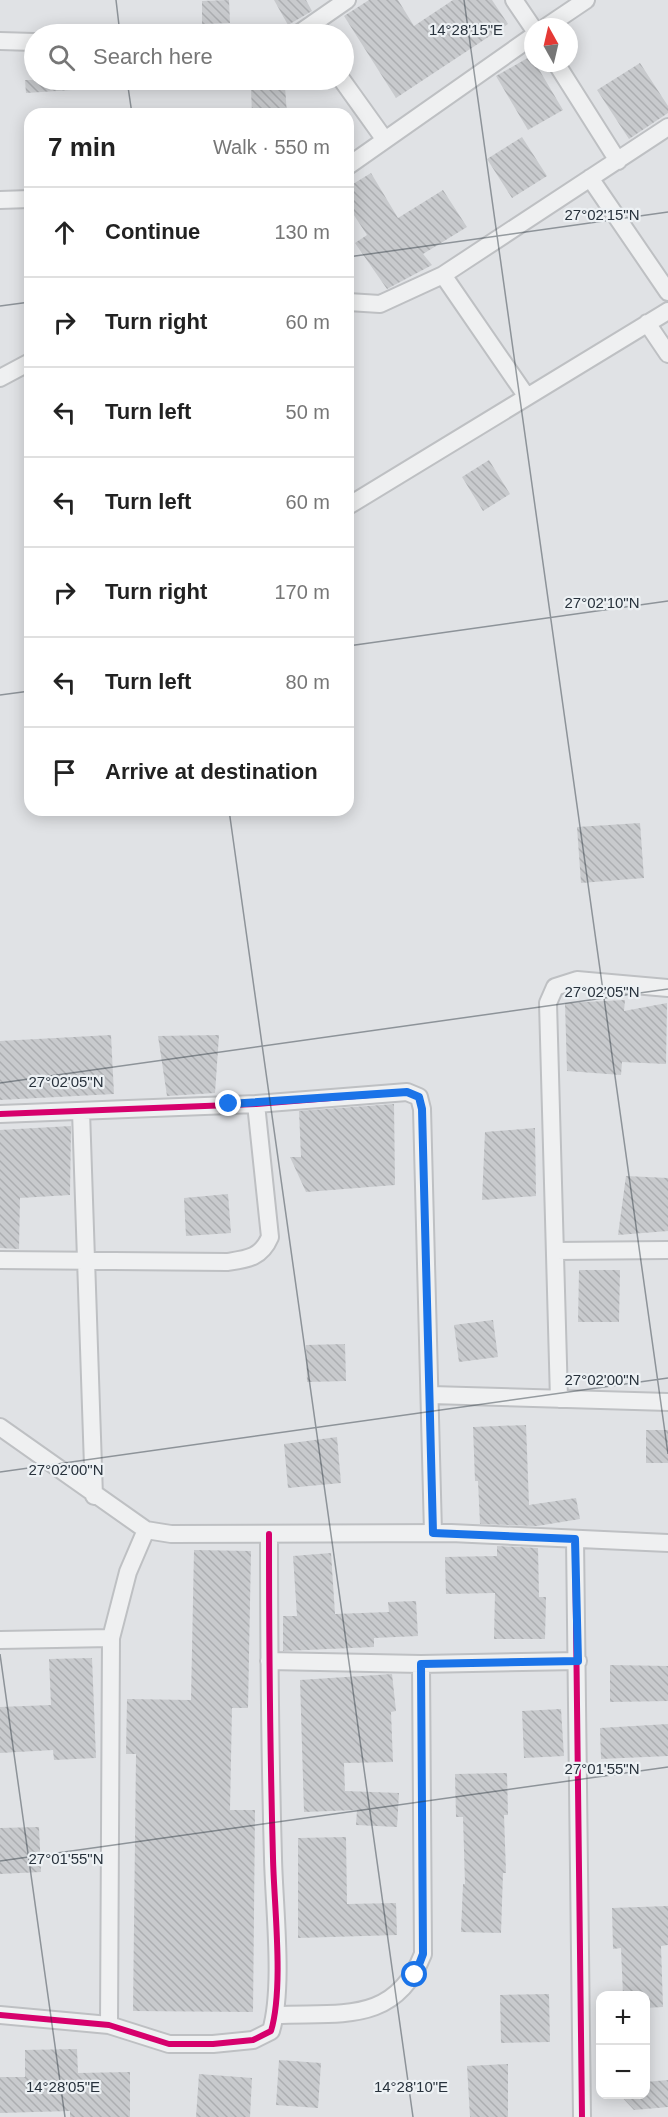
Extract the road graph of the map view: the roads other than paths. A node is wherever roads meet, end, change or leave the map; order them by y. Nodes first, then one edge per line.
1 (347, 0) edge
2 (514, 0) edge
3 (586, 0) edge
4 (527, 18) edge
5 (559, 18) edge
6 (316, 24) edge
7 (0, 41) edge
8 (24, 42) edge
9 (524, 42) edge
10 (562, 72) edge
11 (349, 90) edge
12 (668, 127) edge
13 (385, 140) junction
14 (618, 160) junction
15 (354, 162) edge
16 (590, 178) junction
17 (24, 199) edge
18 (0, 200) edge
19 (443, 275) junction
20 (668, 292) edge
21 (354, 303) edge
22 (668, 311) edge
23 (647, 323) junction
24 (668, 354) edge
25 (24, 365) edge
26 (0, 378) edge
27 (527, 397) junction
28 (354, 502) edge
29 (668, 988) edge
30 (256, 1104) junction
31 (81, 1111) junction
32 (0, 1114) edge
33 (668, 1250) edge
34 (555, 1251) junction
35 (86, 1259) junction
36 (0, 1260) edge
37 (430, 1395) junction
38 (559, 1399) junction
39 (668, 1402) edge
40 (0, 1427) edge
41 (94, 1496) junction
42 (146, 1530) junction
43 (433, 1533) junction
44 (269, 1534) junction
45 (575, 1539) junction
46 (668, 1543) edge
47 (111, 1638) junction
48 (0, 1640) edge
49 (269, 1661) junction
50 (578, 1661) junction
51 (421, 1664) junction
52 (0, 2015) edge
53 (276, 2015) junction
54 (109, 2025) junction
55 (582, 2117) edge

1 - 6 street
2 - 4 street
3 - 5 street
7 - 8 street
9 - 13 street
10 - 14 street
11 - 13 street
12 - 14 street
13 - 15 street
14 - 16 street
16 - 19 street
16 - 20 street
17 - 18 street
19 - 21 street
19 - 27 street
22 - 23 street
23 - 24 street
23 - 27 street
25 - 26 street
27 - 28 street
29 - 34 street
30 - 31 street
30 - 35 street
30 - 37 street
31 - 32 street
31 - 35 street
33 - 34 street
34 - 38 street
35 - 36 street
35 - 41 street
37 - 38 street
37 - 43 street
38 - 39 street
40 - 41 street
41 - 42 street
42 - 44 street
42 - 47 street
43 - 44 street
43 - 45 street
44 - 49 street
45 - 46 street
45 - 50 street
47 - 48 street
47 - 54 street
49 - 51 street
49 - 53 street
50 - 51 street
50 - 55 street
51 - 53 street
52 - 54 street
53 - 54 street

